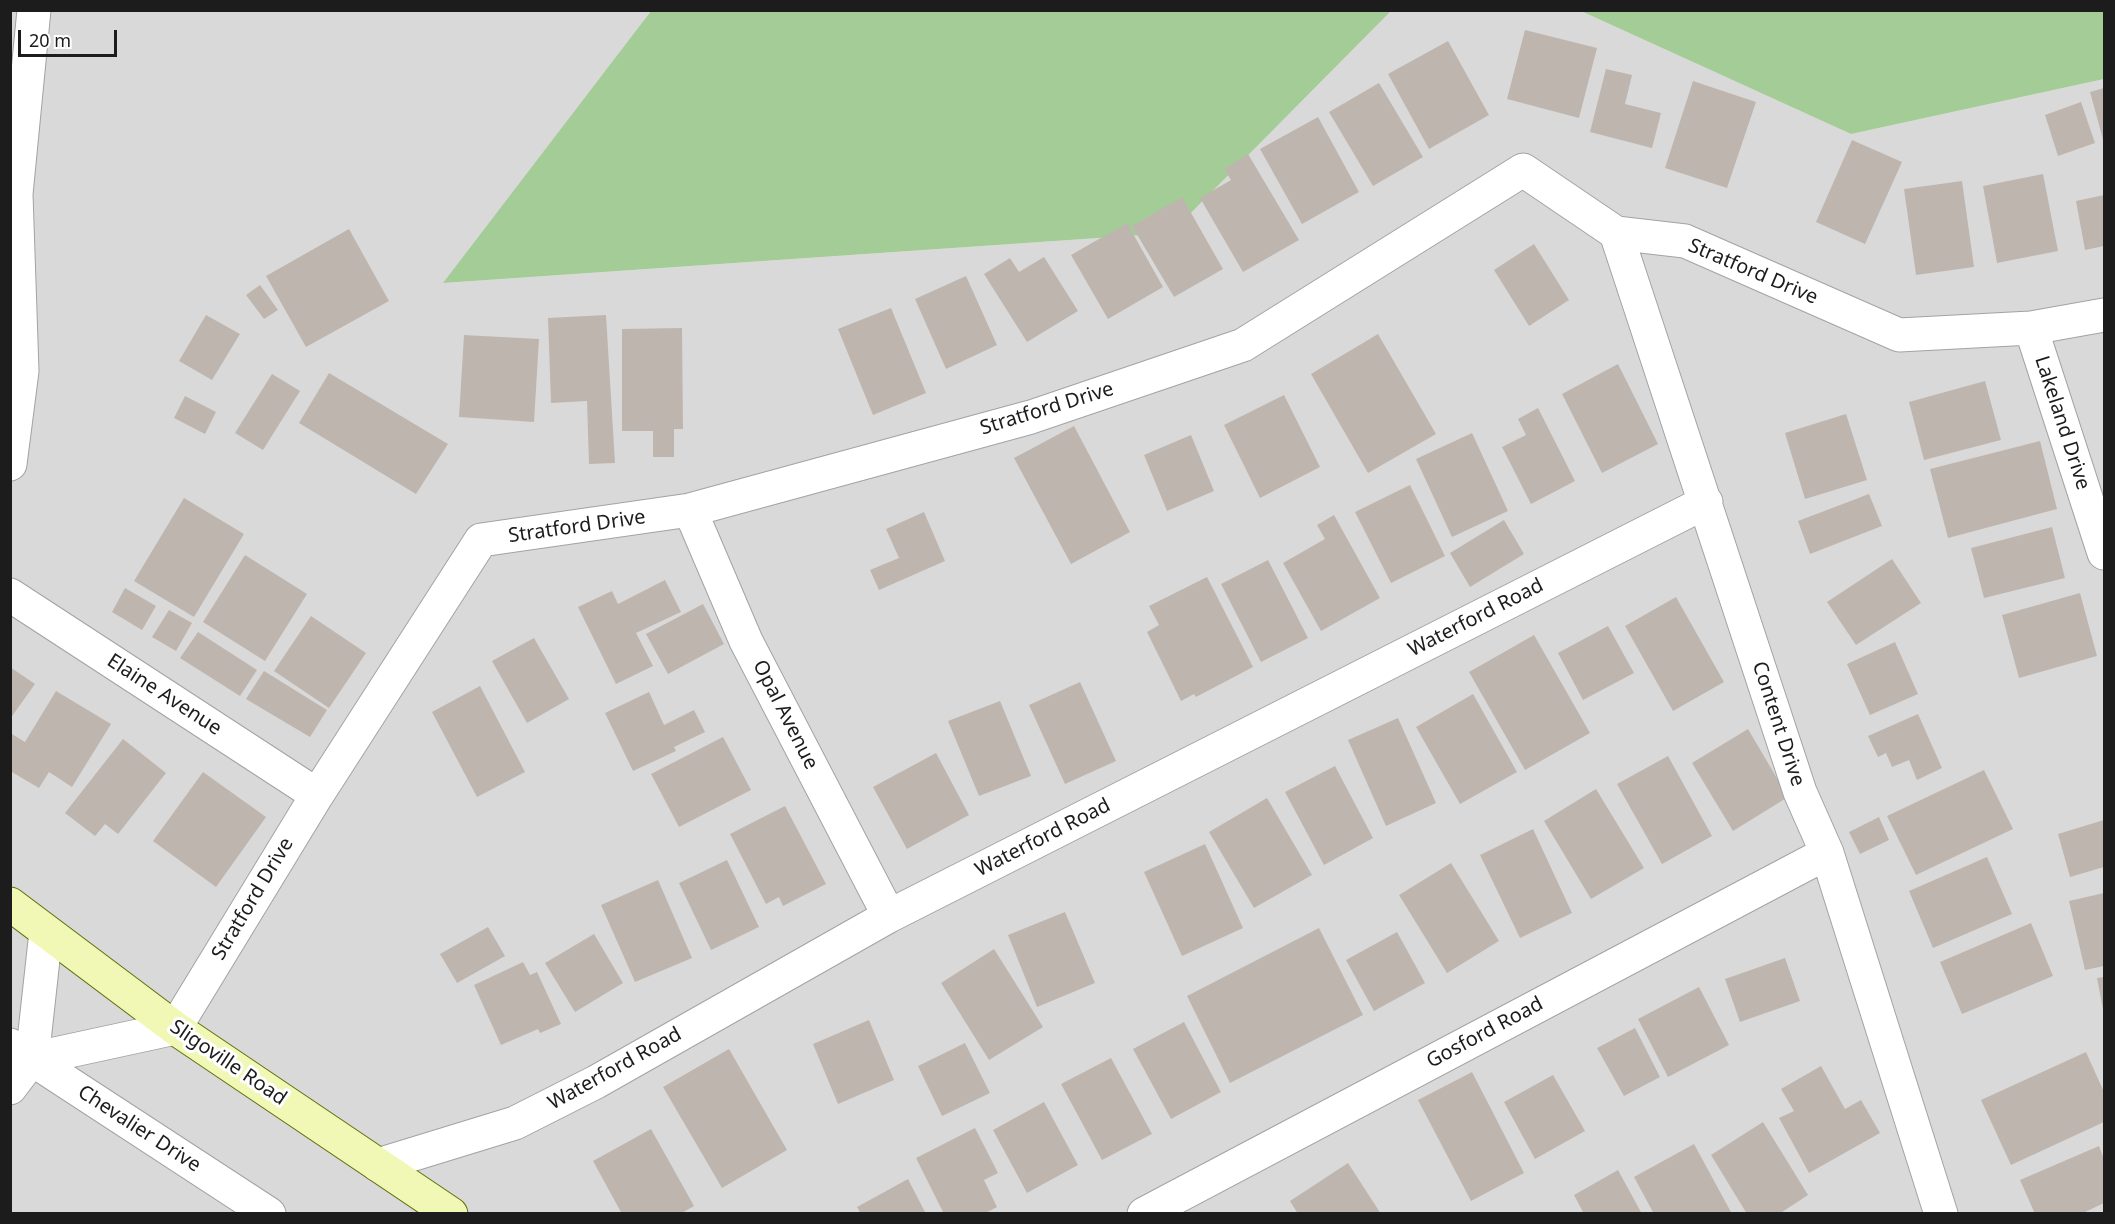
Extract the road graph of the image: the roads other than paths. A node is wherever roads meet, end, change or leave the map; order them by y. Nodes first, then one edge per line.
1 (34, 10) edge
2 (1616, 233) junction
3 (2104, 315) edge
4 (2031, 328) junction
5 (10, 464) edge
6 (1706, 502) junction
7 (690, 510) junction
8 (2104, 553) edge
9 (10, 595) edge
10 (317, 795) junction
11 (1827, 853) junction
12 (10, 904) edge
13 (889, 916) junction
14 (46, 932) junction
15 (175, 1028) junction
16 (21, 1052) edge
17 (10, 1088) edge
18 (378, 1165) junction
19 (1934, 1211) edge
20 (269, 1214) edge
21 (451, 1214) edge
22 (1144, 1214) edge

1 - 5 street
2 - 4 street, Stratford Drive
2 - 6 street, Content Drive
2 - 7 street, Stratford Drive
3 - 4 street, Stratford Drive
4 - 8 street, Lakeland Drive
6 - 11 street, Content Drive
6 - 13 street, Waterford Road
7 - 10 street, Stratford Drive
7 - 13 street, Opal Avenue
9 - 10 street, Elaine Avenue
10 - 15 street, Stratford Drive
11 - 19 street, Content Drive
11 - 22 street, Gosford Road
12 - 14 street, Sligoville Road
13 - 18 street, Waterford Road
14 - 15 street, Sligoville Road
14 - 16 street
15 - 16 street
15 - 18 street, Sligoville Road
16 - 17 street
16 - 20 street, Chevalier Drive
18 - 21 street, Sligoville Road

